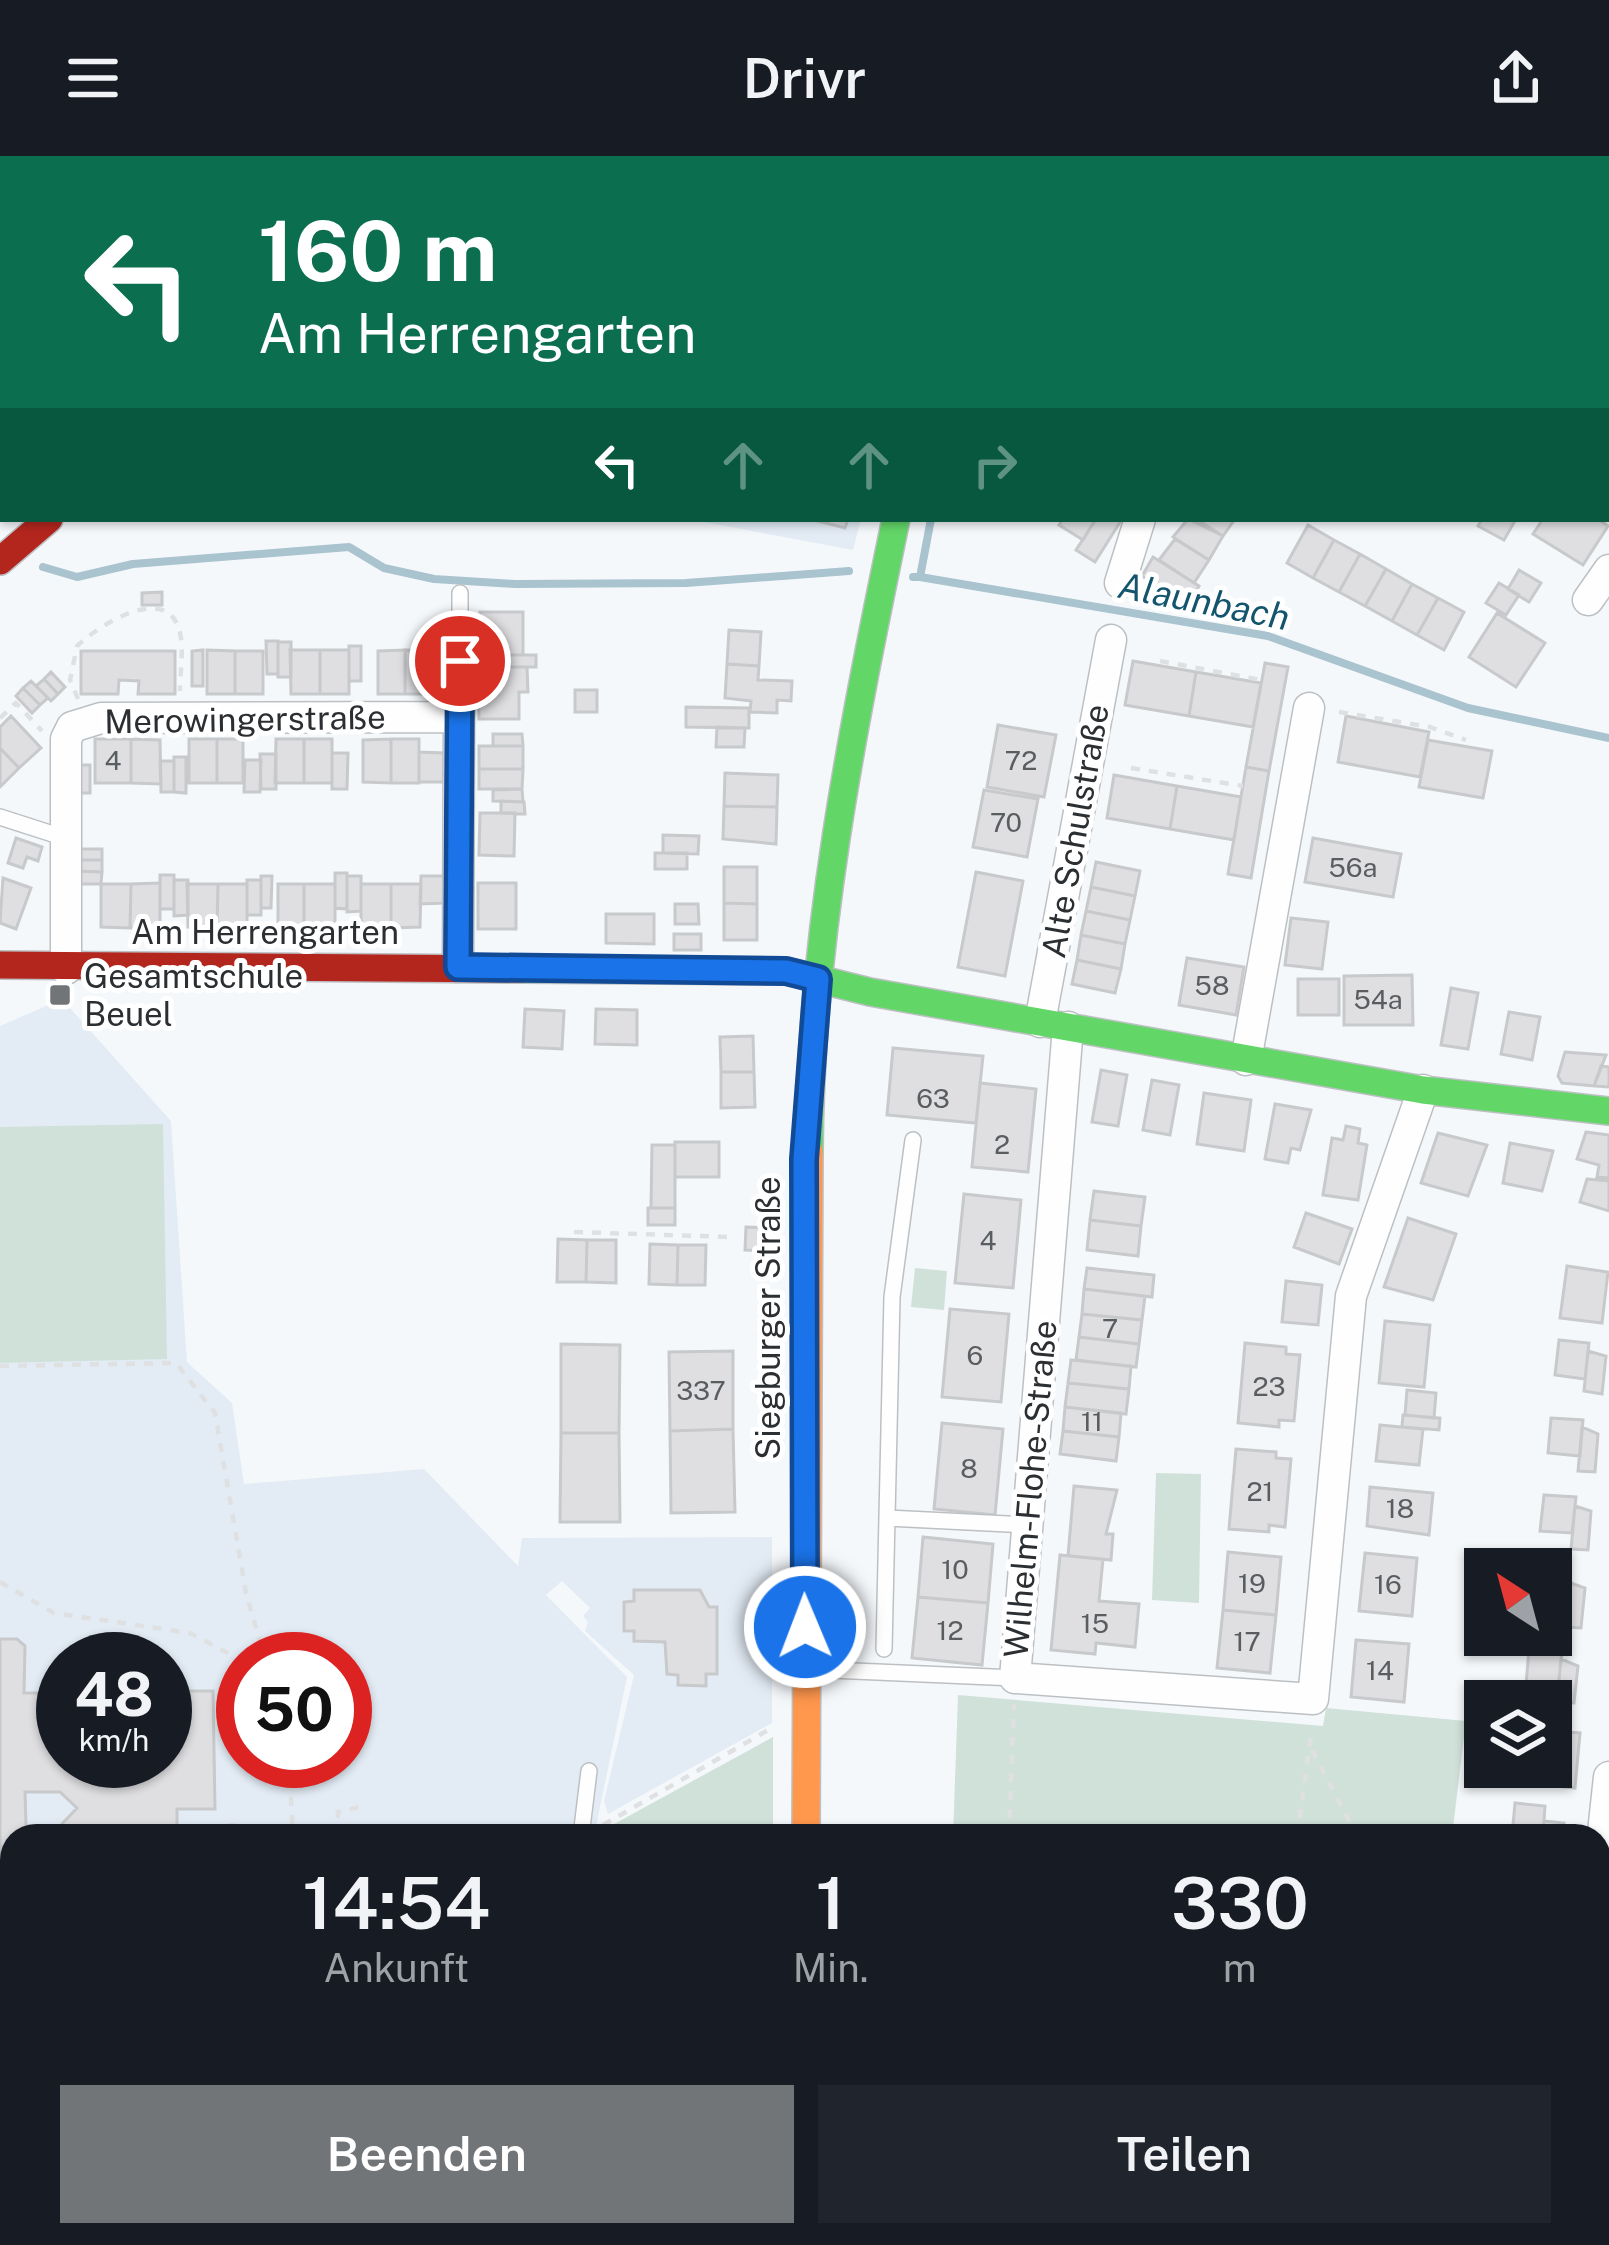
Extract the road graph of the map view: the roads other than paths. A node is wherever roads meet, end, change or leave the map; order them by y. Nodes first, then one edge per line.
1 (46, 522) edge
2 (895, 522) edge
3 (1139, 522) edge
4 (0, 561) edge
5 (1609, 570) edge
6 (1120, 583) dead end
7 (460, 593) dead end
8 (1588, 600) dead end
9 (1111, 640) dead end
10 (460, 661) joint
11 (1309, 708) road end
12 (459, 717) junction
13 (0, 817) edge
14 (62, 837) junction
15 (0, 965) edge
16 (458, 967) junction
17 (66, 969) junction
18 (818, 979) junction
19 (1054, 1024) junction
20 (1246, 1060) junction
21 (1423, 1090) junction
22 (1609, 1111) edge
23 (913, 1140) dead end
24 (887, 1518) junction
25 (1027, 1525) junction
26 (884, 1649) dead end
27 (805, 1669) junction
28 (1015, 1678) junction
29 (589, 1771) dead end
30 (1609, 1777) edge
31 (582, 1824) edge
32 (806, 1824) edge
33 (1604, 1824) edge

1 - 4 street
2 - 18 street, Siegburger Straße
3 - 6 street
5 - 8 street
7 - 10 lane
9 - 19 street, Alte Schulstraße
10 - 12 street
11 - 20 street
12 - 14 street, Merowingerstraße
12 - 16 street
13 - 14 lane
14 - 17 street, Merowingerstraße
15 - 17 street, Am Herrengarten
16 - 17 street, Am Herrengarten
16 - 18 street, Am Herrengarten
18 - 19 street
18 - 27 street, Siegburger Straße
19 - 20 street
19 - 25 street, Wilhelm-Flohe-Straße
20 - 21 street
21 - 22 street
21 - 28 street, Wilhelm-Flohe-Straße
23 - 24 lane
24 - 25 lane
24 - 26 lane
25 - 28 street, Wilhelm-Flohe-Straße
27 - 28 lane
27 - 32 street, Siegburger Straße
29 - 31 lane
30 - 33 street

